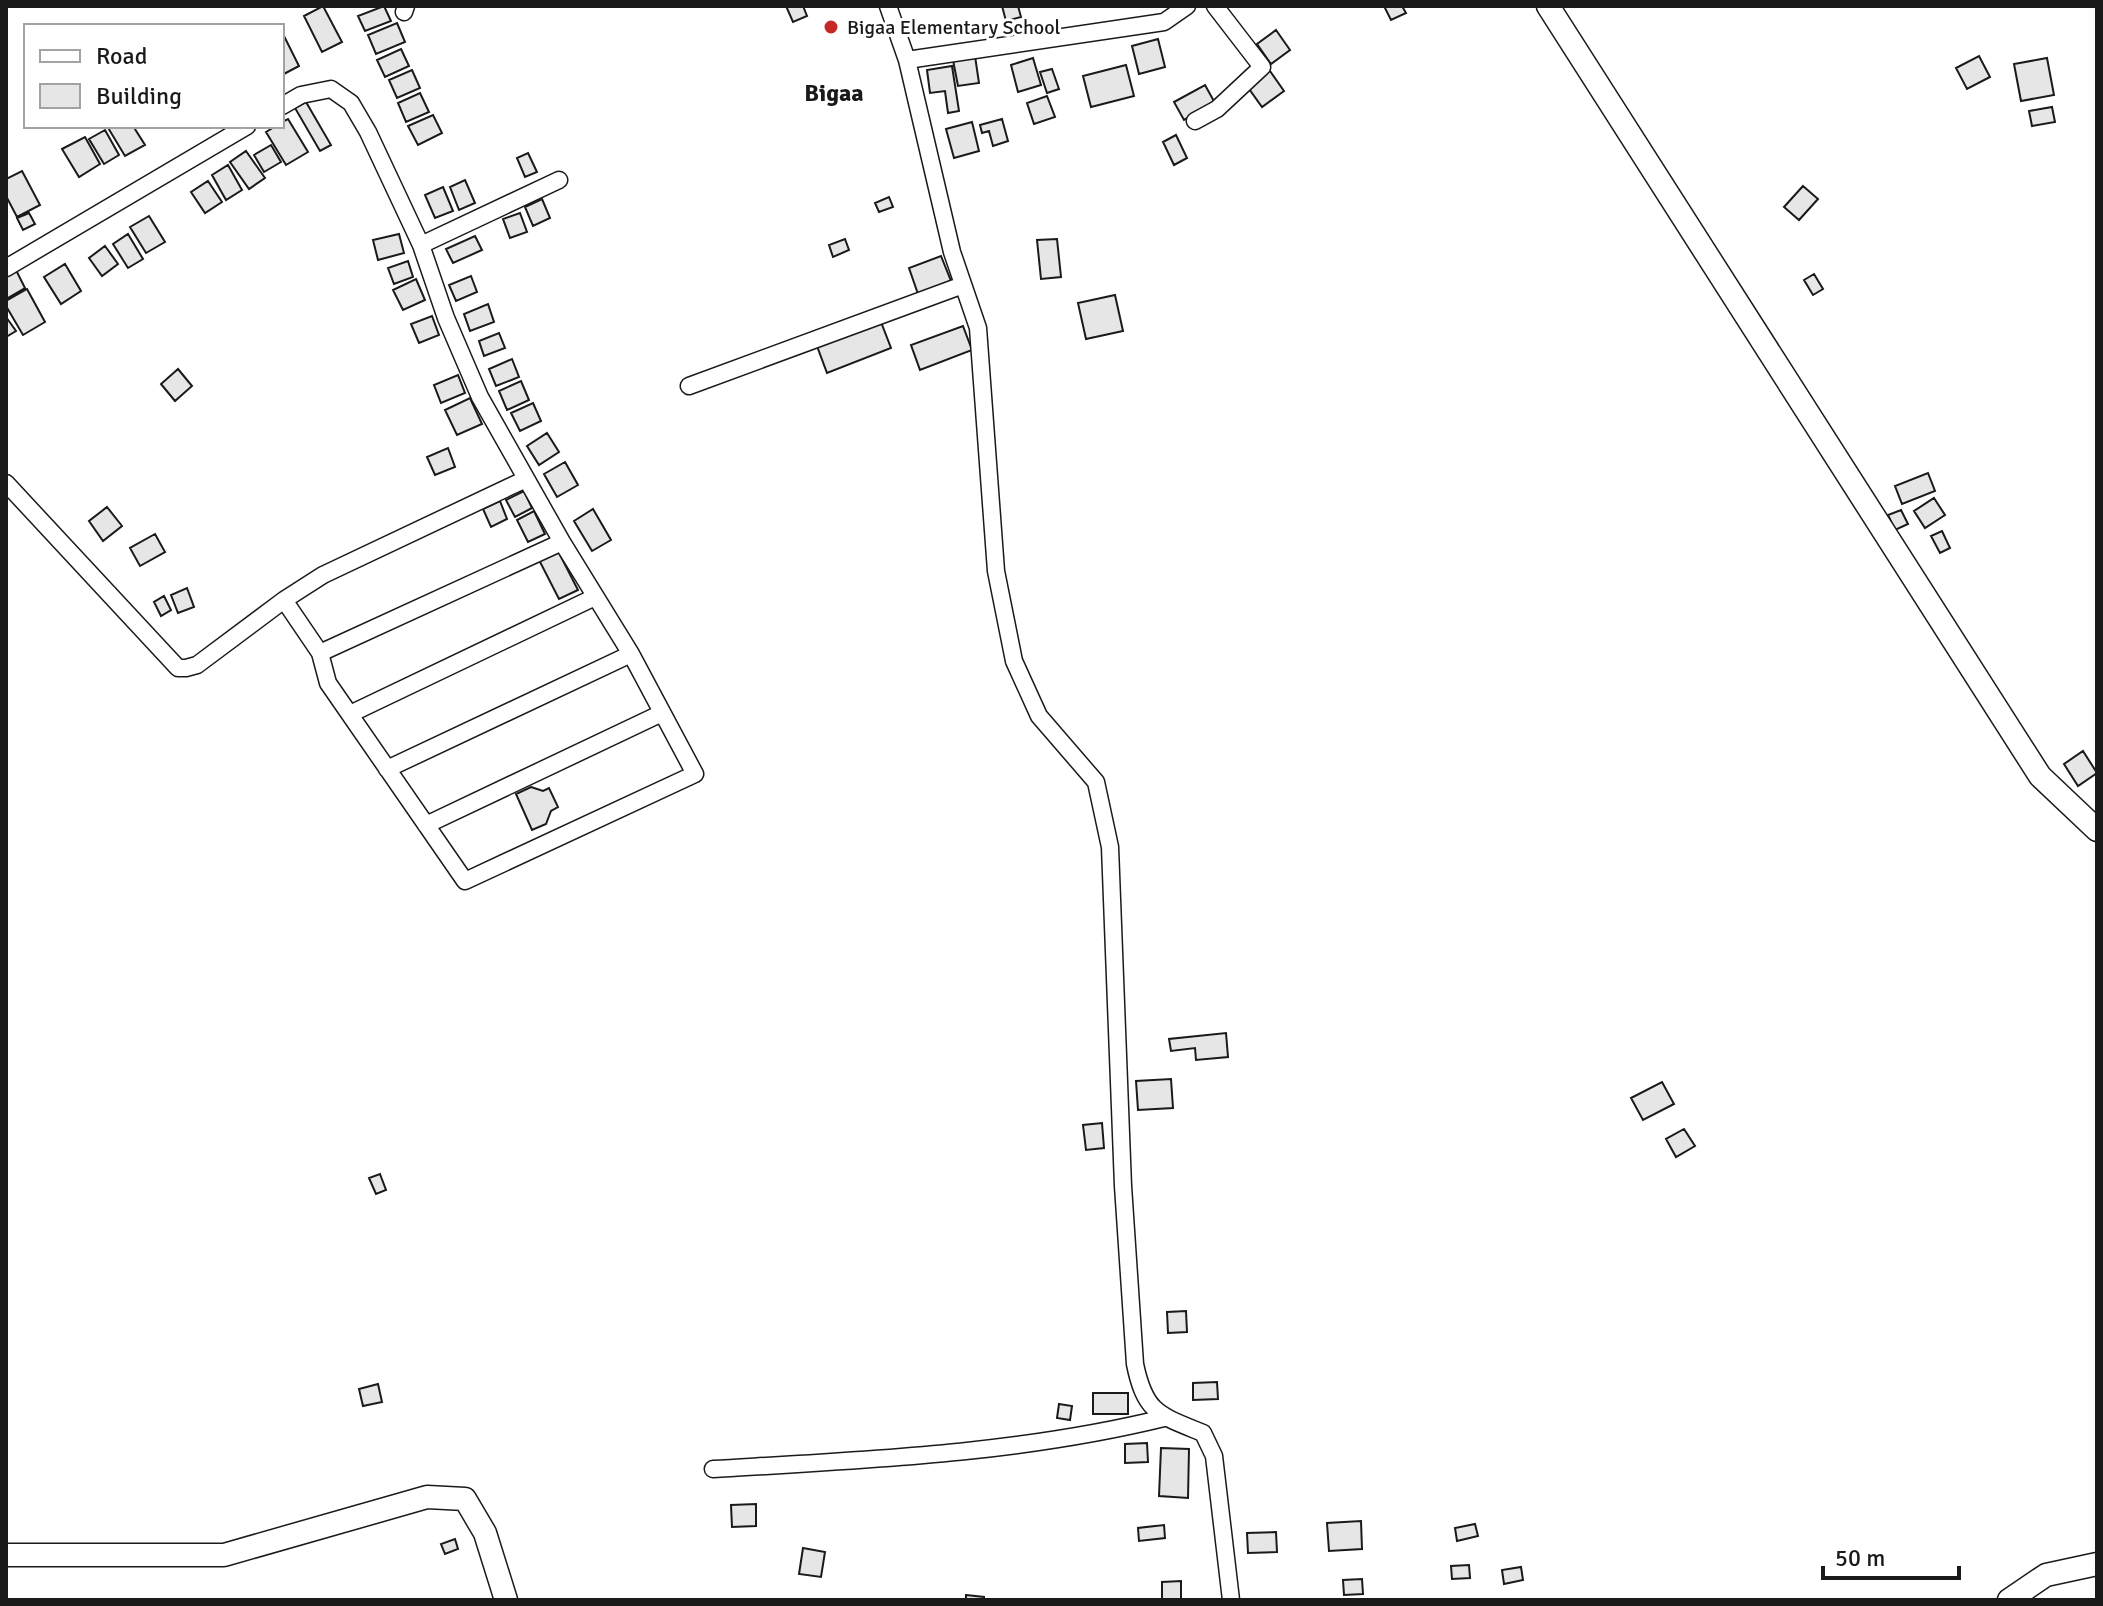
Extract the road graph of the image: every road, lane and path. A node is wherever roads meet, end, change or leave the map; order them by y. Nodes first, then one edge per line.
1 (888, 6) edge
2 (1187, 6) edge
3 (1215, 6) edge
4 (1548, 6) edge
5 (907, 60) junction
6 (284, 105) edge
7 (1195, 121) dead end
8 (244, 128) edge
9 (559, 180) dead end
10 (421, 245) junction
11 (6, 268) edge
12 (963, 285) junction
13 (689, 386) dead end
14 (526, 479) junction
15 (6, 483) edge
16 (562, 542) junction
17 (595, 597) junction
18 (284, 600) junction
19 (320, 653) junction
20 (631, 654) junction
21 (662, 713) junction
22 (350, 714) junction
23 (387, 769) junction
24 (426, 825) junction
25 (2097, 830) edge
26 (1164, 1418) junction
27 (713, 1469) dead end
28 (6, 1555) edge
29 (2097, 1564) edge
30 (506, 1600) edge
31 (1231, 1600) edge
32 (2009, 1600) edge

1 - 5 street
2 - 5 street
3 - 7 street
4 - 25 street
5 - 12 street
6 - 10 street
8 - 11 street
9 - 10 street
10 - 14 street
12 - 13 street
12 - 26 street
14 - 16 street
14 - 18 street
15 - 18 street
16 - 17 street
16 - 19 street
17 - 20 street
17 - 22 street
18 - 19 street
19 - 22 street
20 - 21 street
20 - 23 street
21 - 24 street
21 - 24 street
22 - 23 street
23 - 24 street
26 - 27 street
26 - 31 street
28 - 30 street
29 - 32 street

